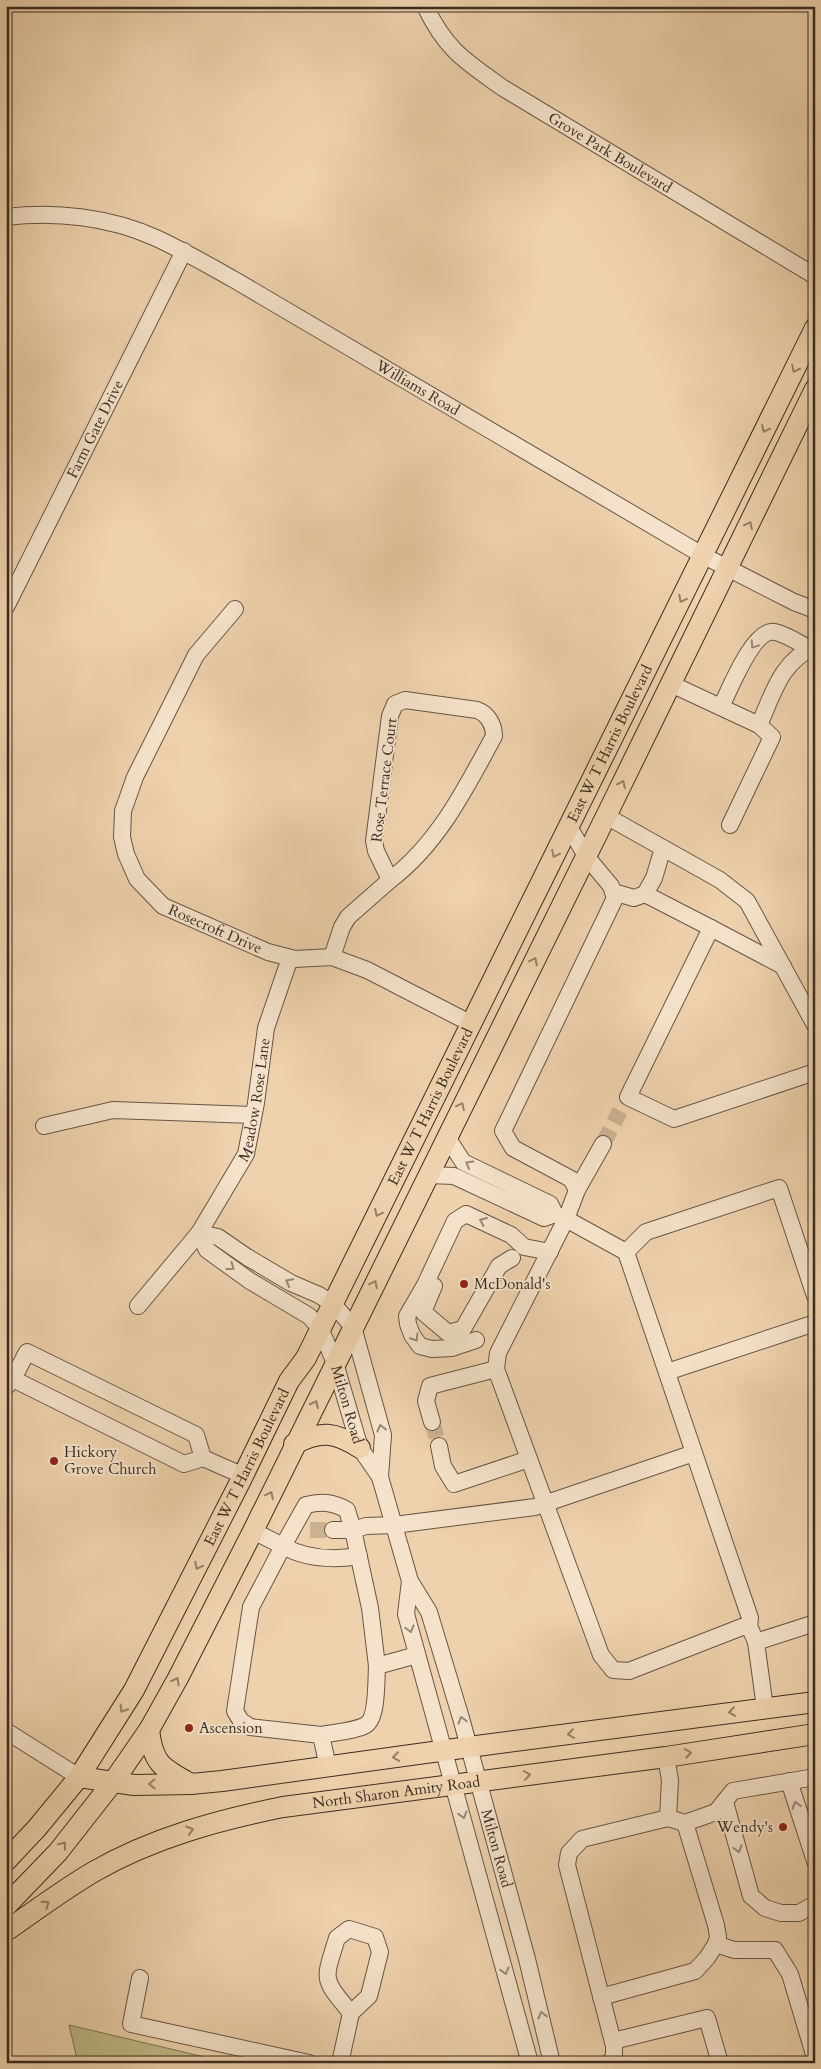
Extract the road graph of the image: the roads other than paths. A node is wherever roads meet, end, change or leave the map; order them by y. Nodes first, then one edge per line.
1 (425, 6) edge
2 (6, 217) edge
3 (184, 251) junction
4 (815, 276) edge
5 (815, 328) edge
6 (815, 389) edge
7 (704, 556) junction
8 (728, 569) junction
9 (6, 608) edge
10 (235, 609) dead end
11 (815, 610) edge
12 (812, 647) edge
13 (671, 684) junction
14 (721, 707) junction
15 (759, 725) junction
16 (606, 816) junction
17 (730, 825) dead end
18 (569, 827) junction
19 (663, 848) junction
20 (586, 856) junction
21 (390, 880) junction
22 (613, 892) junction
23 (646, 894) junction
24 (711, 928) junction
25 (332, 957) junction
26 (290, 958) junction
27 (783, 966) junction
28 (472, 1024) junction
29 (815, 1025) edge
30 (815, 1072) edge
31 (253, 1115) junction
32 (44, 1126) dead end
33 (447, 1137) junction
34 (603, 1144) tunnel mouth
35 (428, 1175) junction
36 (577, 1190) junction
37 (560, 1216) junction
38 (199, 1233) junction
39 (441, 1252) junction
40 (518, 1252) junction
41 (550, 1252) junction
42 (626, 1252) junction
43 (815, 1296) edge
44 (333, 1304) junction
45 (138, 1306) dead end
46 (815, 1323) edge
47 (353, 1327) junction
48 (320, 1328) junction
49 (476, 1340) junction
50 (498, 1353) junction
51 (335, 1364) junction
52 (496, 1369) junction
53 (667, 1372) junction
54 (10, 1383) edge
55 (432, 1422) tunnel mouth
56 (294, 1444) junction
57 (439, 1446) tunnel mouth
58 (360, 1448) junction
59 (694, 1453) junction
60 (203, 1458) junction
61 (529, 1459) junction
62 (244, 1476) junction
63 (380, 1477) junction
64 (546, 1505) junction
65 (394, 1525) junction
66 (333, 1530) tunnel mouth
67 (353, 1530) junction
68 (253, 1531) junction
69 (283, 1546) junction
70 (359, 1556) junction
71 (410, 1581) junction
72 (815, 1622) edge
73 (749, 1626) junction
74 (756, 1642) junction
75 (418, 1655) junction
76 (377, 1666) junction
77 (815, 1702) edge
78 (765, 1708) junction
79 (149, 1730) junction
80 (6, 1731) edge
81 (815, 1734) edge
82 (321, 1735) junction
83 (469, 1746) junction
84 (444, 1751) junction
85 (666, 1757) junction
86 (328, 1767) junction
87 (79, 1777) junction
88 (815, 1777) edge
89 (789, 1781) junction
90 (113, 1782) junction
91 (479, 1782) junction
92 (191, 1784) junction
93 (454, 1785) junction
94 (724, 1802) junction
95 (668, 1818) junction
96 (685, 1823) junction
97 (6, 1861) edge
98 (815, 1862) edge
99 (815, 1904) edge
100 (6, 1906) edge
101 (6, 1932) edge
102 (716, 1944) junction
103 (140, 1978) dead end
104 (601, 1997) junction
105 (351, 2013) junction
106 (612, 2041) junction
107 (815, 2058) edge
108 (309, 2063) edge
109 (340, 2063) edge
110 (530, 2063) edge
111 (552, 2063) edge
112 (609, 2063) edge
113 (720, 2063) edge

1 - 4 street, Grove Park Boulevard
2 - 3 street, Williams Road
3 - 7 street, Williams Road
3 - 9 street, Farm Gate Drive
5 -> 7 main road, East W T Harris Boulevard
8 -> 6 main road, East W T Harris Boulevard
7 - 8 street, Williams Road
7 -> 18 main road, East W T Harris Boulevard
8 - 11 street, Williams Road
8 - 13 main road, East W T Harris Boulevard
10 - 26 street, Rosecroft Drive
12 -> 14 street
12 - 15 street
13 - 14 street
16 -> 13 main road, East W T Harris Boulevard
14 - 15 street
15 - 17 street
16 - 19 street
16 - 20 main road, East W T Harris Boulevard
18 - 20 street
18 -> 28 main road, East W T Harris Boulevard
19 - 23 street
19 - 27 street
20 - 22 street
33 -> 20 main road, East W T Harris Boulevard
21 - 21 street, Rose Terrace Court
21 - 25 street, Rose Terrace Court
22 - 23 street
22 - 36 street
23 - 24 street
24 - 27 street
24 - 30 street
25 - 26 street, Rosecroft Drive
25 - 28 street, Rosecroft Drive
26 - 31 street, Meadow Rose Lane
27 - 29 street
28 -> 44 main road, East W T Harris Boulevard
31 - 32 street
31 - 38 street, Meadow Rose Lane
33 - 35 main road, East W T Harris Boulevard
37 -> 33 street
34 - 36 street
35 - 37 street
47 -> 35 main road, East W T Harris Boulevard
36 - 37 street
37 - 41 street
37 - 42 street
44 -> 38 street
38 - 45 street, Meadow Rose Lane
38 -> 48 street
40 -> 39 street
39 - 40 street
39 -> 49 street
40 - 41 street
40 - 49 street
41 - 50 street
42 - 43 street
42 - 53 street
44 - 47 street
44 - 48 main road, East W T Harris Boulevard
46 - 53 street
47 - 51 main road, East W T Harris Boulevard
63 -> 47 street, Milton Road
48 - 51 street, Milton Road
48 - 62 main road, East W T Harris Boulevard
49 - 50 street
50 - 52 street
56 -> 51 main road, East W T Harris Boulevard
51 - 58 street, Milton Road
52 - 55 street
52 - 61 street
53 - 59 street
54 - 60 street
54 - 60 street
56 - 58 main road
68 -> 56 main road, East W T Harris Boulevard
57 - 61 street
58 - 63 street, Milton Road
59 - 64 street
59 - 73 street
60 - 62 street
61 - 64 street
62 -> 87 main road, East W T Harris Boulevard
63 - 65 street, Milton Road
64 - 65 street
64 - 73 street
65 - 67 street
65 - 71 street, Milton Road
66 - 67 street
67 - 69 street
67 - 70 street
68 - 69 street
79 -> 68 main road, East W T Harris Boulevard
69 - 70 street
69 - 82 street
70 - 76 street
71 -> 75 street, Milton Road
83 -> 71 street, Milton Road
72 - 74 street
73 - 74 street
74 - 78 street
75 - 76 street
75 - 84 street, Milton Road
76 - 82 street
77 - 78 main road
78 -> 83 main road
79 - 90 main road, East W T Harris Boulevard
79 - 92 main road
80 - 87 street
85 -> 81 main road, North Sharon Amity Road
82 - 86 street
83 - 84 main road
83 - 91 street, Milton Road
84 -> 86 main road
84 - 93 street, Milton Road
91 -> 85 main road, North Sharon Amity Road
85 - 95 street
86 - 92 main road
87 - 90 main road
87 - 97 main road, East W T Harris Boulevard
88 - 89 street
89 - 94 street
98 -> 89 street
92 -> 90 main road
100 -> 90 main road, East W T Harris Boulevard
91 - 93 main road, North Sharon Amity Road
111 -> 91 street, Milton Road
101 -> 93 main road, North Sharon Amity Road
93 -> 110 street, Milton Road
94 - 96 street
94 -> 99 street
95 - 96 street
95 - 104 street
96 - 102 street
102 - 104 street
102 - 107 street
103 - 108 street
104 - 106 street
105 - 105 street
105 - 109 street
106 - 112 street
106 - 113 street

